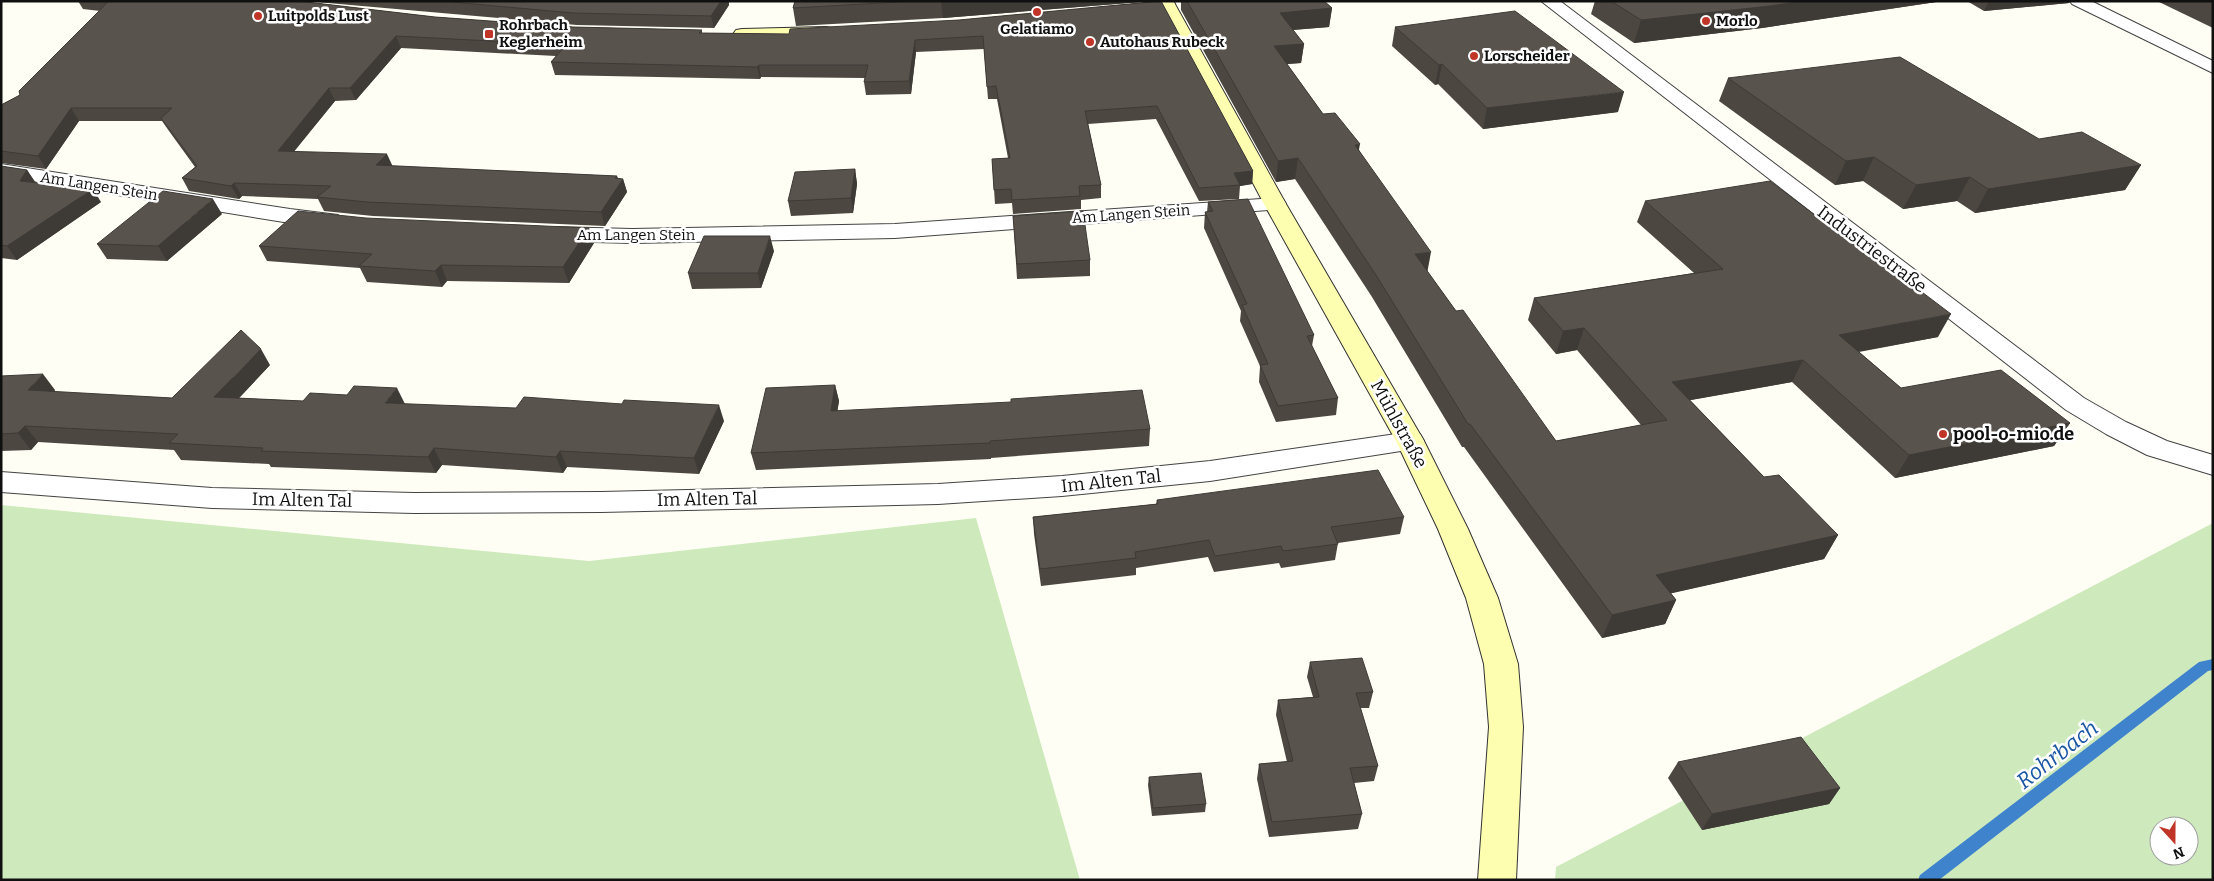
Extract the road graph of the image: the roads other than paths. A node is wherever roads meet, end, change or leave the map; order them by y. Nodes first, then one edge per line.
1 (1549, 1) edge
2 (2078, 1) edge
3 (1168, 6) dead end
4 (843, 31) edge
5 (727, 34) edge
6 (2213, 68) edge
7 (1, 170) edge
8 (1275, 204) junction
9 (355, 223) edge
10 (533, 233) edge
11 (1410, 441) junction
12 (2213, 464) edge
13 (1, 482) edge
14 (1497, 880) edge

1 - 12 street, Industriestraße
2 - 6 street
3 - 8 street, Mühlstraße
4 - 5 street
7 - 9 street, Am Langen Stein
8 - 10 street, Am Langen Stein
8 - 11 street, Mühlstraße
11 - 13 street, Im Alten Tal
11 - 14 street, Mühlstraße

